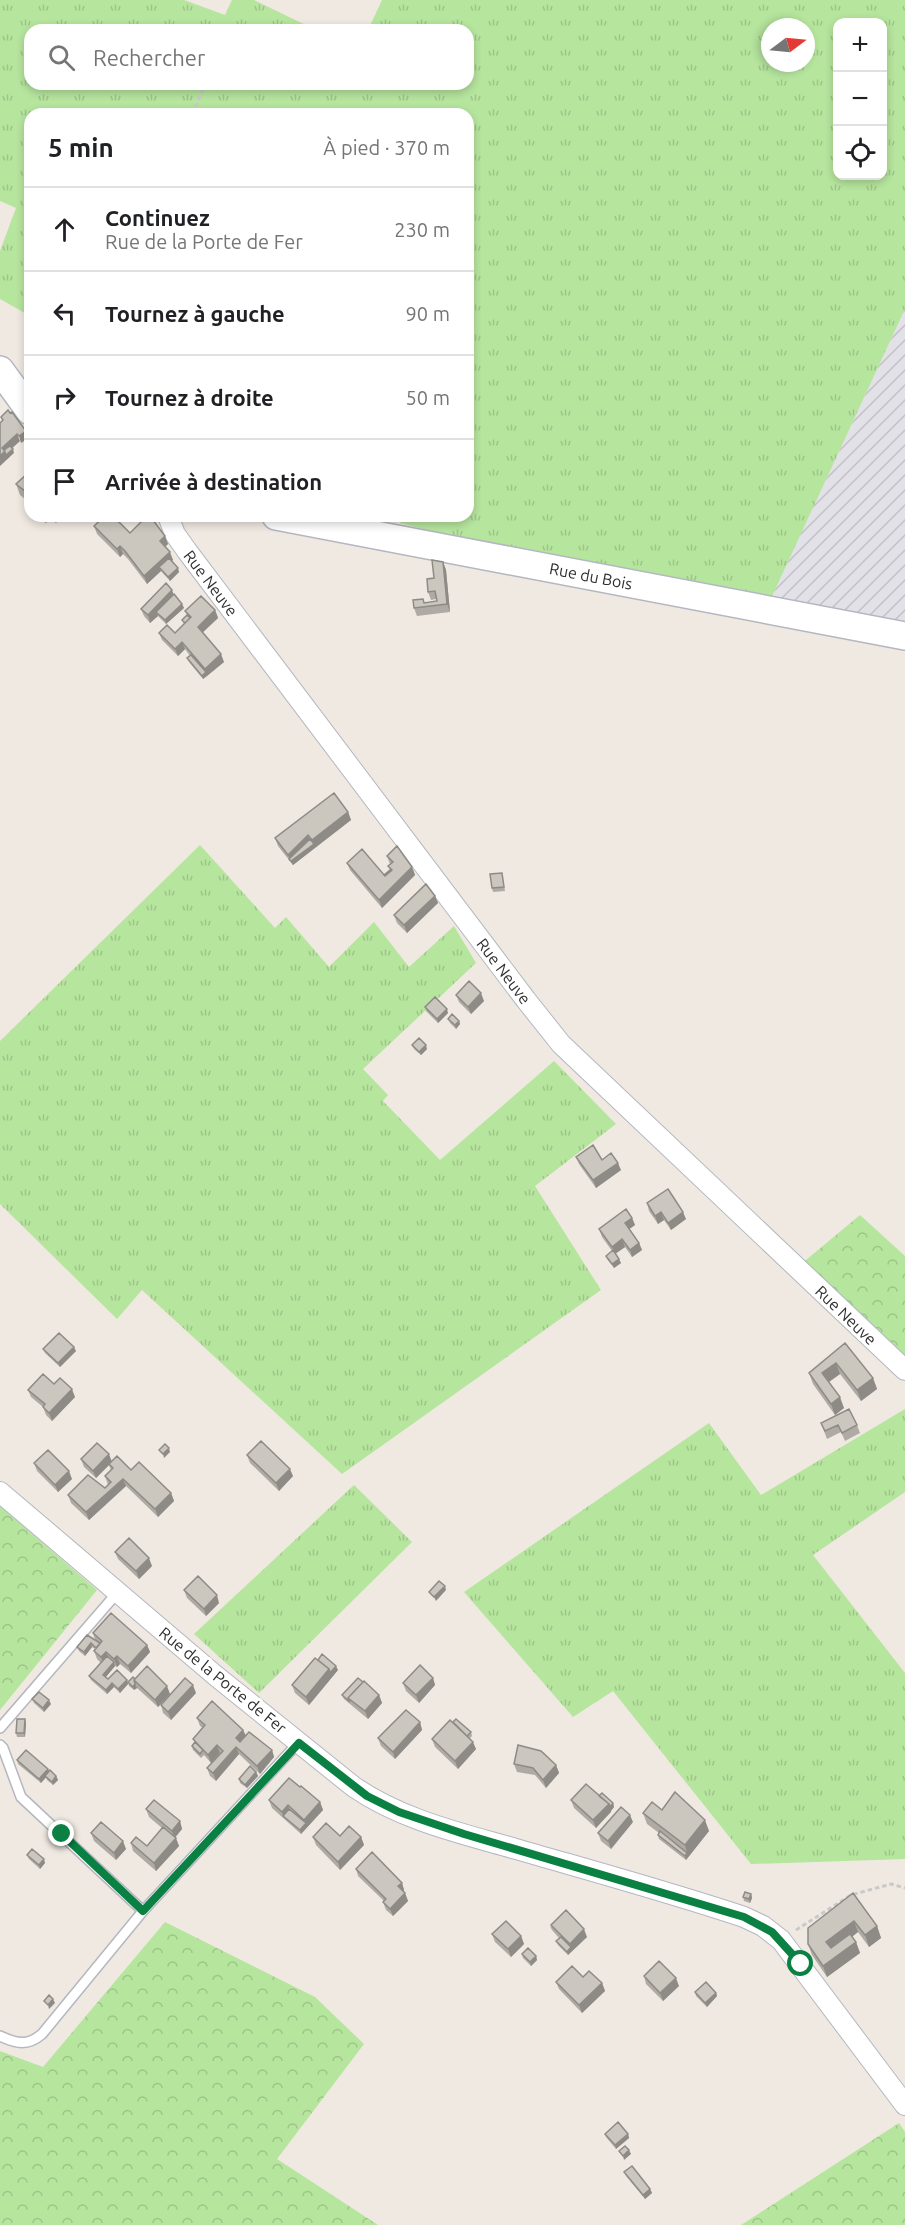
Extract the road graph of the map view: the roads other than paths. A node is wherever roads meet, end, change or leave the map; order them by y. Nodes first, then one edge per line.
1 (170, 522) edge
2 (307, 522) edge
3 (905, 636) edge
4 (905, 1370) edge
5 (0, 1492) edge
6 (117, 1593) junction
7 (0, 1728) edge
8 (299, 1743) junction
9 (0, 1745) edge
10 (143, 1911) junction
11 (0, 2036) edge
12 (905, 2105) edge

1 - 4 street, Rue Neuve
2 - 3 street, Rue du Bois
5 - 6 street, Rue de la Porte de Fer
6 - 7 lane
6 - 8 street, Rue de la Porte de Fer
8 - 10 lane
8 - 12 street, Rue de la Porte de Fer
9 - 10 lane
10 - 11 lane

